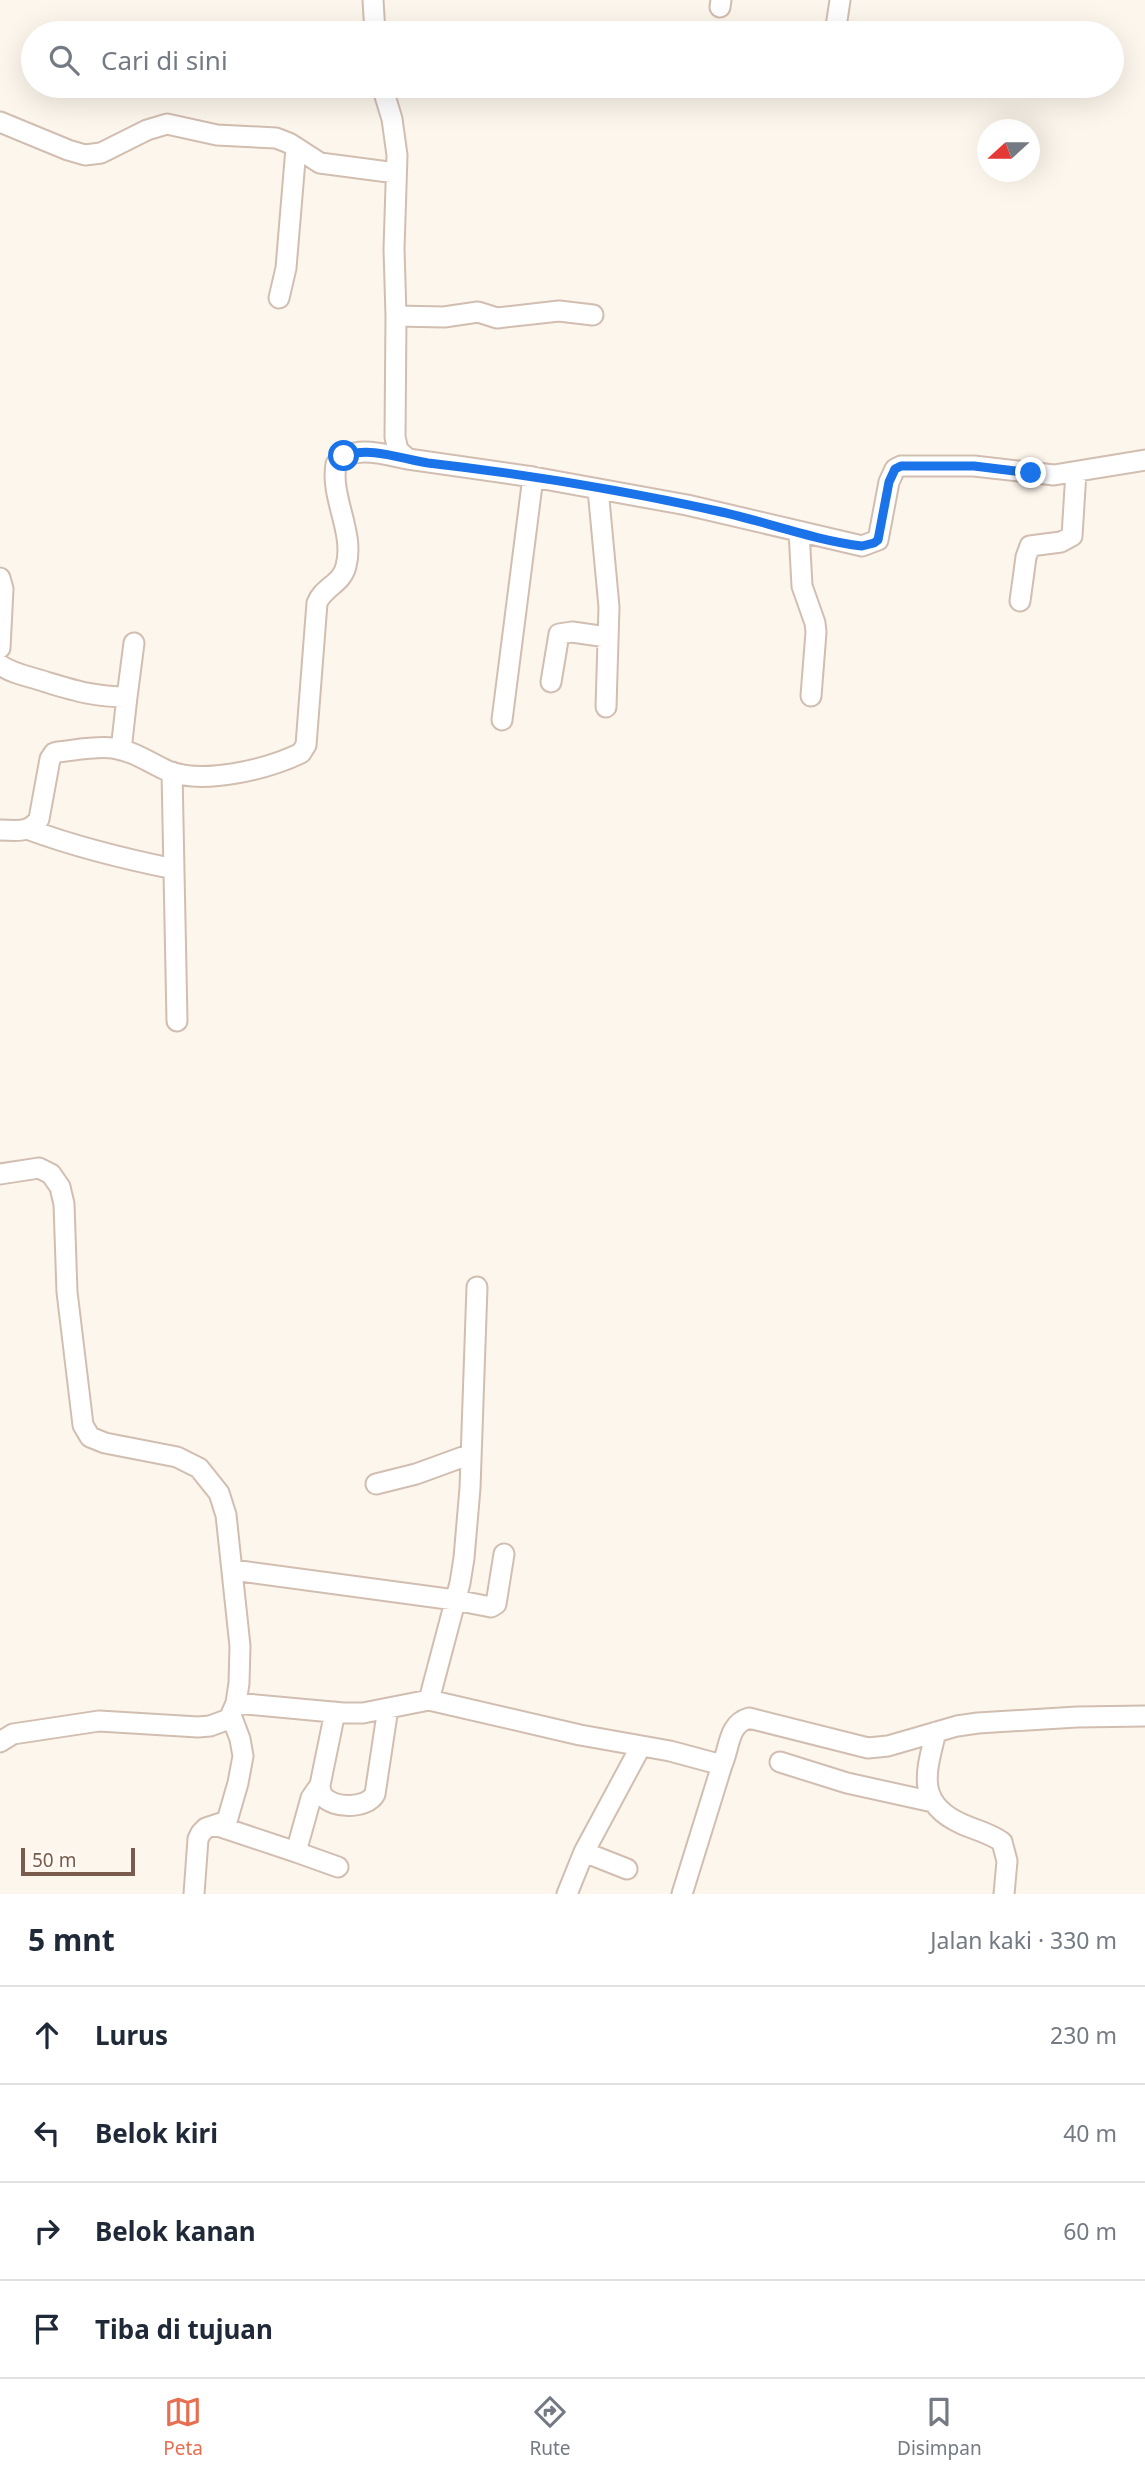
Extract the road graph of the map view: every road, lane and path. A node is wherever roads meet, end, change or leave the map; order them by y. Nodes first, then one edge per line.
1 (373, 0) edge
2 (840, 0) edge
3 (374, 21) edge
4 (837, 21) edge
5 (385, 98) edge
6 (0, 122) edge
7 (296, 148) junction
8 (396, 173) junction
9 (279, 298) dead end
10 (593, 315) dead end
11 (396, 316) junction
12 (408, 459) junction
13 (1145, 460) edge
14 (1076, 472) junction
15 (533, 477) junction
16 (598, 489) junction
17 (799, 531) junction
18 (0, 578) edge
19 (1020, 601) dead end
20 (607, 637) junction
21 (134, 643) dead end
22 (0, 648) edge
23 (0, 665) edge
24 (551, 682) dead end
25 (811, 696) dead end
26 (127, 697) junction
27 (606, 706) dead end
28 (502, 720) dead end
29 (121, 750) junction
30 (172, 772) junction
31 (0, 830) edge
32 (30, 830) junction
33 (174, 869) junction
34 (177, 1021) dead end
35 (0, 1174) edge
36 (477, 1287) dead end
37 (471, 1454) junction
38 (376, 1484) dead end
39 (504, 1554) dead end
40 (233, 1570) junction
41 (456, 1600) junction
42 (429, 1700) junction
43 (388, 1708) junction
44 (233, 1709) junction
45 (335, 1712) junction
46 (1145, 1716) edge
47 (936, 1731) junction
48 (0, 1742) edge
49 (641, 1746) junction
50 (780, 1762) dead end
51 (722, 1765) junction
52 (320, 1785) junction
53 (933, 1802) junction
54 (215, 1825) junction
55 (296, 1852) junction
56 (584, 1852) junction
57 (338, 1867) dead end
58 (627, 1869) dead end
59 (194, 1894) edge
60 (567, 1894) edge
61 (682, 1894) edge
62 (1004, 1894) edge

1 - 3 street
2 - 4 street
5 - 8 street
6 - 7 street
7 - 8 street
7 - 9 street
8 - 11 street
10 - 11 street
11 - 12 street
12 - 15 street
12 - 30 street
13 - 14 street
14 - 17 street
14 - 19 street
15 - 16 street
15 - 28 street
16 - 17 street
16 - 20 street
17 - 25 street
18 - 22 street
20 - 24 street
20 - 27 street
21 - 26 street
23 - 26 street
26 - 29 street
29 - 30 street
29 - 32 street
30 - 33 street
31 - 32 street
32 - 33 street
33 - 34 street
35 - 40 street
36 - 37 street
37 - 38 street
37 - 41 street
39 - 41 street
40 - 41 street
40 - 44 street
41 - 42 street
42 - 43 street
42 - 49 street
43 - 45 street
43 - 52 street
44 - 45 street
44 - 48 street
44 - 54 street
45 - 52 street
46 - 47 street
47 - 51 street
47 - 53 street
49 - 51 street
49 - 56 street
50 - 53 street
51 - 61 street
52 - 55 street
53 - 62 street
54 - 55 street
54 - 59 street
55 - 57 street
56 - 58 street
56 - 60 street

